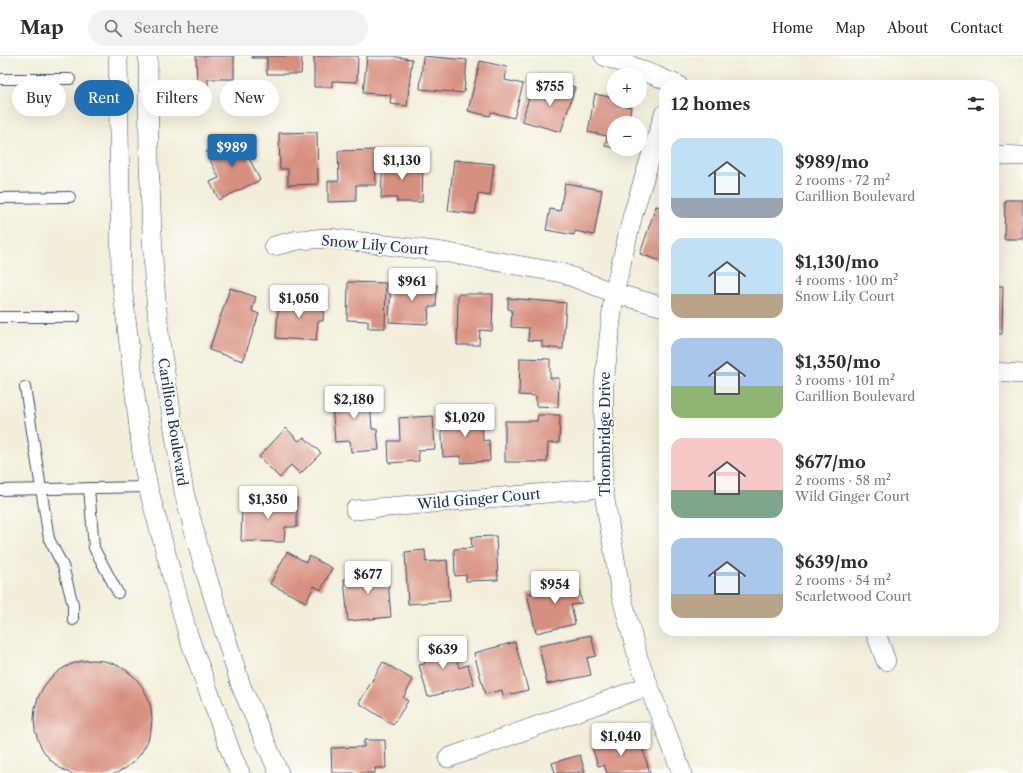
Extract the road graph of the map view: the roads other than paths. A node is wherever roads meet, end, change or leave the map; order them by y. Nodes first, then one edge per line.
1 (118, 56) edge
2 (148, 56) edge
3 (604, 56) edge
4 (0, 79) edge
5 (70, 79) dead end
6 (664, 80) edge
7 (659, 130) edge
8 (999, 155) edge
9 (1023, 156) edge
10 (70, 197) dead end
11 (0, 198) edge
12 (274, 246) dead end
13 (614, 293) junction
14 (659, 306) edge
15 (0, 317) edge
16 (75, 317) dead end
17 (999, 372) edge
18 (1023, 374) edge
19 (25, 387) dead end
20 (148, 487) junction
21 (88, 488) junction
22 (603, 488) junction
23 (40, 489) junction
24 (0, 490) edge
25 (355, 510) dead end
26 (118, 593) dead end
27 (73, 620) dead end
28 (877, 636) edge
29 (886, 660) dead end
30 (648, 686) junction
31 (448, 758) dead end
32 (240, 773) edge
33 (279, 773) edge
34 (682, 773) edge

1 - 20 street
2 - 33 street, Carillion Boulevard
3 - 6 street
4 - 5 lane
7 - 13 street, Thornbridge Drive
8 - 9 street
10 - 11 lane
12 - 13 street, Snow Lily Court
13 - 14 street, Snow Lily Court
13 - 22 street, Thornbridge Drive
15 - 16 lane
17 - 18 street
19 - 23 lane
20 - 21 lane
20 - 32 street
21 - 23 lane
21 - 26 lane
22 - 25 street, Wild Ginger Court
22 - 30 street, Thornbridge Drive
23 - 24 lane
23 - 27 lane
28 - 29 street
30 - 31 street
30 - 34 street, Thornbridge Drive

